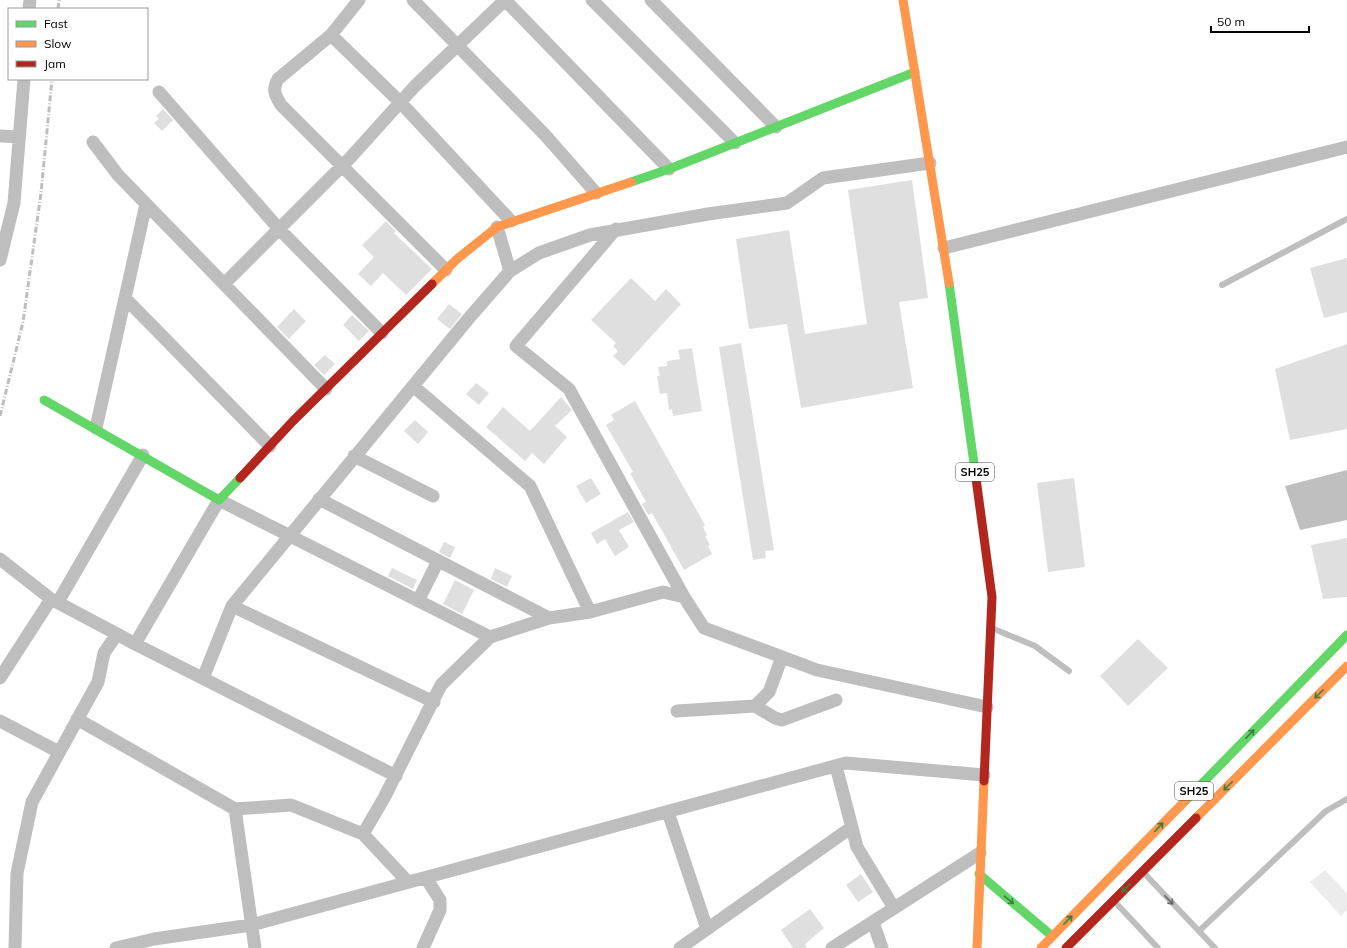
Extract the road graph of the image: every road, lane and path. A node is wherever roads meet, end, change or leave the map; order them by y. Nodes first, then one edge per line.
1 (359, 0) edge
2 (413, 0) edge
3 (505, 0) edge
4 (592, 0) edge
5 (650, 0) edge
6 (903, 0) edge
7 (331, 35) junction
8 (458, 45) junction
9 (915, 72) junction
10 (24, 80) edge
11 (159, 92) dead end
12 (400, 102) junction
13 (776, 127) junction
14 (0, 136) edge
15 (19, 137) junction
16 (93, 142) dead end
17 (735, 143) junction
18 (1347, 147) edge
19 (930, 163) junction
20 (342, 166) junction
21 (669, 169) junction
22 (596, 193) junction
23 (146, 204) junction
24 (1347, 219) edge
25 (512, 222) junction
26 (497, 226) junction
27 (279, 229) junction
28 (616, 229) junction
29 (3, 235) edge
30 (944, 248) junction
31 (0, 260) edge
32 (446, 270) junction
33 (510, 271) junction
34 (224, 284) junction
35 (1222, 285) dead end
36 (125, 298) junction
37 (382, 333) junction
38 (413, 386) junction
39 (326, 389) junction
40 (44, 400) dead end
41 (96, 428) junction
42 (270, 446) junction
43 (143, 455) junction
44 (354, 456) junction
45 (433, 496) dead end
46 (319, 499) junction
47 (219, 500) junction
48 (289, 535) junction
49 (0, 559) edge
50 (438, 561) junction
51 (684, 597) junction
52 (55, 601) junction
53 (418, 601) junction
54 (232, 606) junction
55 (590, 612) junction
56 (549, 618) junction
57 (990, 628) junction
58 (117, 634) junction
59 (1347, 635) edge
60 (490, 637) junction
61 (135, 644) junction
62 (782, 657) junction
63 (1347, 666) edge
64 (1069, 671) dead end
65 (0, 678) edge
66 (203, 678) junction
67 (836, 700) dead end
68 (434, 702) junction
69 (755, 706) junction
70 (988, 707) junction
71 (677, 711) dead end
72 (77, 719) junction
73 (0, 721) edge
74 (59, 752) junction
75 (836, 766) junction
76 (984, 775) junction
77 (396, 776) junction
78 (1347, 799) edge
79 (235, 809) junction
80 (668, 812) junction
81 (852, 827) junction
82 (363, 834) junction
83 (980, 853) junction
84 (1142, 872) junction
85 (979, 874) junction
86 (426, 878) junction
87 (408, 882) junction
88 (1114, 900) junction
89 (894, 908) junction
90 (873, 922) junction
91 (251, 925) junction
92 (707, 929) junction
93 (1199, 931) junction
94 (1052, 936) junction
95 (155, 944) edge
96 (15, 948) edge
97 (116, 948) edge
98 (255, 948) edge
99 (423, 948) edge
100 (680, 948) edge
101 (832, 948) edge
102 (882, 948) edge
103 (977, 948) edge
104 (1041, 948) edge
105 (1066, 948) edge
106 (1158, 948) edge
107 (1215, 948) edge

1 - 7 street
2 - 8 street
3 - 8 street
3 - 21 street
4 - 17 street
5 - 13 street
6 - 9 main road, SH25
7 - 12 street
7 - 20 street
8 - 12 street
8 - 22 street
9 - 13 main road
9 - 19 main road, SH25
10 - 15 street
11 - 27 street
12 - 20 street
12 - 25 street
13 - 17 main road
14 - 15 street
15 - 29 street
16 - 23 street
17 - 21 main road
18 - 30 street
19 - 28 street
19 - 30 main road, SH25
20 - 27 street
20 - 32 street
21 - 22 main road
22 - 25 main road
23 - 34 street
23 - 36 street
24 - 35 lane
25 - 26 main road
26 - 32 main road
26 - 33 street
27 - 34 street
27 - 37 street
28 - 33 street
28 - 51 street
29 - 31 street
30 - 57 main road, SH25
32 - 37 main road
33 - 38 street
34 - 39 street
36 - 41 street
36 - 42 street
37 - 39 main road
38 - 44 street
38 - 55 street
39 - 42 main road
40 - 41 main road
41 - 43 main road
42 - 47 main road
43 - 47 main road
43 - 52 street
44 - 45 street
44 - 46 street
46 - 48 street
46 - 50 street
47 - 48 street
47 - 61 street
48 - 53 street
48 - 54 street
49 - 52 street
50 - 53 street
50 - 56 street
51 - 55 street
51 - 62 street
52 - 58 street
52 - 65 street
53 - 60 street
54 - 66 street
54 - 68 street
55 - 56 street
56 - 60 street
57 - 64 lane
57 - 70 main road, SH25
58 - 61 street
58 - 72 street
94 -> 59 main road, SH25
60 - 68 street
61 - 66 street
62 - 69 street
62 - 70 street
63 -> 84 main road
66 - 77 street
67 - 69 street
68 - 77 street
69 - 71 street
70 - 76 main road, SH25
72 - 74 street
72 - 79 street
73 - 74 street
74 - 96 street
75 - 76 street
75 - 80 street
75 - 81 street
76 - 83 main road, SH25
77 - 82 street
78 - 93 lane
79 - 82 street
79 - 91 street
80 - 86 street
80 - 92 street
81 - 89 street
81 - 92 street
82 - 87 street
83 - 85 main road, SH25
83 - 89 street
84 -> 88 main road
84 -> 93 lane
85 -> 94 main road
85 - 103 main road, SH25
86 - 87 street
86 - 99 street
87 - 91 street
88 - 105 main road
88 - 106 lane
89 - 90 street
90 - 101 street
90 - 102 street
91 - 95 street
91 - 98 street
92 - 100 street
93 - 107 lane
94 - 104 main road, SH25
95 - 97 street

